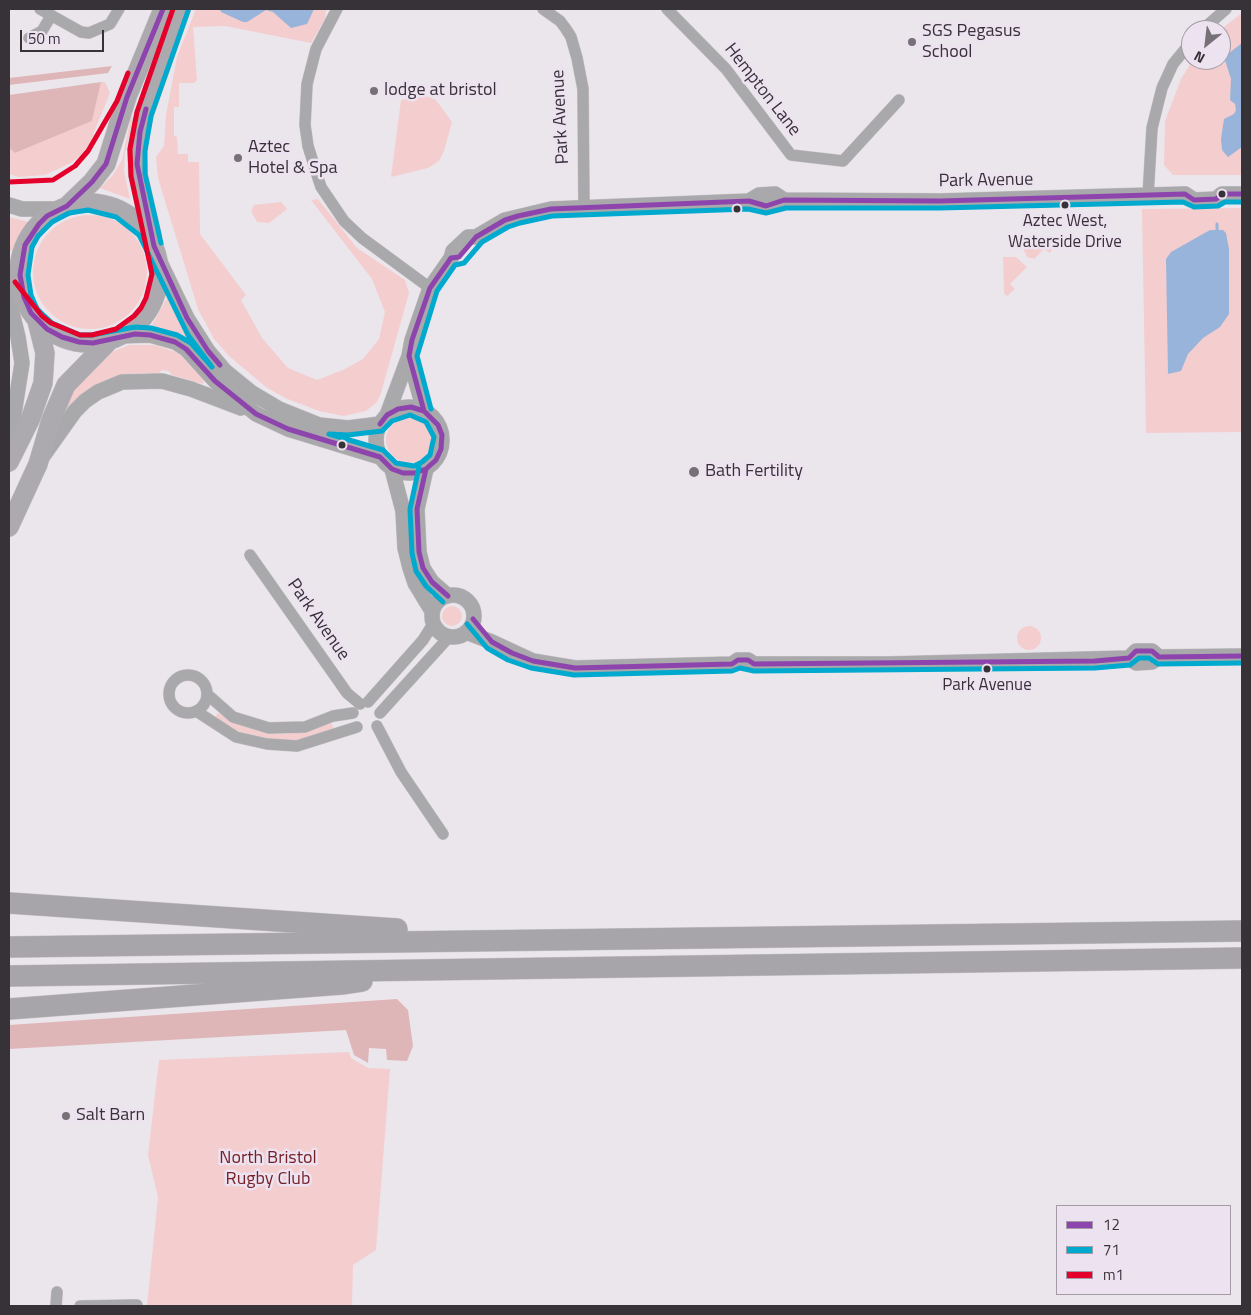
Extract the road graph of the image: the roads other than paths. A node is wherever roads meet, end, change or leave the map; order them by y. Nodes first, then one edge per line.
1 (40, 9) edge
2 (120, 9) edge
3 (163, 9) edge
4 (181, 9) edge
5 (338, 9) edge
6 (543, 9) edge
7 (667, 9) edge
8 (1226, 9) edge
9 (51, 16) junction
10 (1213, 20) edge
11 (29, 38) dead end
12 (1181, 54) edge
13 (899, 100) dead end
14 (1242, 194) edge
15 (1148, 196) junction
16 (9, 205) edge
17 (584, 207) junction
18 (63, 208) junction
19 (156, 252) junction
20 (9, 287) edge
21 (430, 288) junction
22 (9, 300) edge
23 (34, 317) junction
24 (115, 338) junction
25 (409, 356) junction
26 (424, 410) junction
27 (256, 414) junction
28 (383, 420) junction
29 (9, 446) edge
30 (380, 457) junction
31 (9, 462) edge
32 (38, 464) junction
33 (392, 469) junction
34 (426, 469) junction
35 (9, 527) edge
36 (250, 555) dead end
37 (448, 596) junction
38 (433, 618) junction
39 (469, 626) junction
40 (449, 637) junction
41 (1242, 656) edge
42 (207, 694) junction
43 (360, 706) junction
44 (196, 711) junction
45 (380, 712) junction
46 (377, 726) junction
47 (357, 727) junction
48 (443, 834) dead end
49 (9, 902) edge
50 (1242, 931) edge
51 (547, 939) junction
52 (9, 947) edge
53 (1242, 958) edge
54 (436, 968) junction
55 (9, 976) edge
56 (9, 1009) edge
57 (57, 1292) dead end
58 (137, 1304) dead end
59 (56, 1306) edge
60 (80, 1306) edge

1 - 9 street
2 - 9 street
3 - 18 main road
4 - 19 main road
5 - 21 street
6 - 17 street, Park Avenue
7 - 13 street, Hempton Lane
8 - 10 street
9 - 11 street
12 - 15 street
14 - 15 street, Park Avenue
15 - 17 street, Park Avenue
16 - 18 street
17 - 21 street, Park Avenue
18 - 19 main road
18 - 23 main road
19 - 24 main road
19 - 28 street
20 - 23 street
21 - 25 street, Park Avenue
22 - 29 street
23 - 24 main road
23 - 31 main road
24 - 27 street
24 - 32 main road
25 - 26 street, Park Avenue
25 - 28 street, Park Avenue
26 - 28 street
26 - 34 street
27 - 30 street
27 - 32 street
28 - 30 street
30 - 33 street
32 - 35 main road
33 - 34 street
33 - 38 street
34 - 37 street
36 - 43 street, Park Avenue
37 - 38 street
37 - 39 street
38 - 40 street
38 - 43 street
39 - 40 street
39 - 41 street
40 - 45 street
42 - 43 street
42 - 44 street
42 - 44 street
43 - 45 street
43 - 47 street
44 - 47 street
45 - 46 street
46 - 47 street
46 - 48 street
49 - 51 highway
50 - 51 highway
51 - 52 highway
53 - 54 highway
54 - 55 highway
54 - 56 highway
57 - 59 street
58 - 60 street

